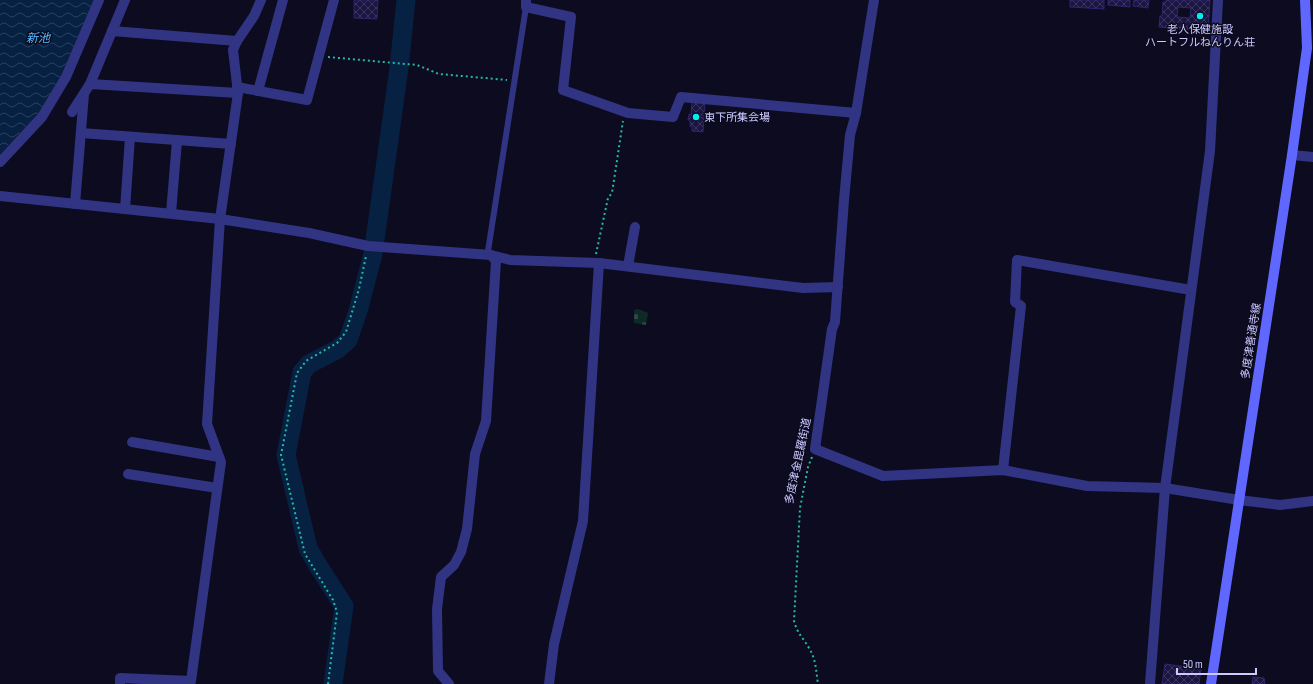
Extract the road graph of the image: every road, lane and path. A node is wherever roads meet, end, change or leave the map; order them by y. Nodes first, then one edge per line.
1 (99, 0) edge
2 (125, 0) edge
3 (260, 0) edge
4 (283, 0) edge
5 (334, 0) edge
6 (874, 0) edge
7 (1218, 0) edge
8 (1305, 0) edge
9 (526, 3) edge
10 (112, 31) junction
11 (237, 41) junction
12 (319, 56) junction
13 (514, 81) junction
14 (90, 84) junction
15 (237, 90) junction
16 (258, 91) junction
17 (84, 93) junction
18 (72, 112) dead end
19 (624, 112) junction
20 (856, 113) junction
21 (81, 133) junction
22 (130, 137) junction
23 (177, 141) junction
24 (231, 144) junction
25 (1292, 155) junction
26 (1313, 157) edge
27 (0, 162) edge
28 (0, 196) edge
29 (75, 204) junction
30 (125, 209) junction
31 (171, 213) junction
32 (220, 219) junction
33 (635, 226) dead end
34 (371, 246) junction
35 (489, 254) junction
36 (596, 263) junction
37 (628, 266) junction
38 (838, 287) junction
39 (1191, 290) junction
40 (132, 442) dead end
41 (815, 448) junction
42 (219, 458) junction
43 (1003, 470) junction
44 (128, 474) dead end
45 (217, 488) junction
46 (1165, 488) junction
47 (1239, 500) junction
48 (1313, 501) edge
49 (120, 684) edge
50 (328, 684) edge
51 (449, 684) edge
52 (549, 684) edge
53 (818, 684) edge
54 (1150, 684) edge
55 (1211, 684) edge

1 - 27 street
2 - 10 street
3 - 11 street
4 - 16 street
5 - 12 street
6 - 20 street, 多度津金毘羅街道
7 - 39 street
8 - 25 main road, 多度津善通寺線
9 - 13 lane
9 - 19 street
10 - 11 street
10 - 14 street
11 - 15 street
12 - 13 path
12 - 16 street
13 - 35 lane
14 - 15 street
14 - 17 street
15 - 16 street
15 - 24 street
17 - 18 street
17 - 21 street
19 - 20 street
19 - 36 path
20 - 38 street, 多度津金毘羅街道
21 - 22 street
21 - 29 street
22 - 23 street
22 - 30 street
23 - 24 street
23 - 31 street
24 - 32 street
25 - 26 street
25 - 47 main road, 多度津善通寺線
28 - 29 street
29 - 30 street
30 - 31 street
31 - 32 street
32 - 34 street
32 - 42 street
33 - 37 street
34 - 35 street
34 - 50 path
35 - 36 street
35 - 51 street
36 - 37 street
36 - 52 street
37 - 38 street
38 - 41 street, 多度津金毘羅街道
39 - 43 street
39 - 46 street
40 - 42 street
41 - 43 street
41 - 53 path, 多度津金毘羅街道
42 - 45 street
43 - 46 street
44 - 45 street
45 - 49 street
46 - 47 street
46 - 54 street
47 - 48 street
47 - 55 main road, 多度津善通寺線

